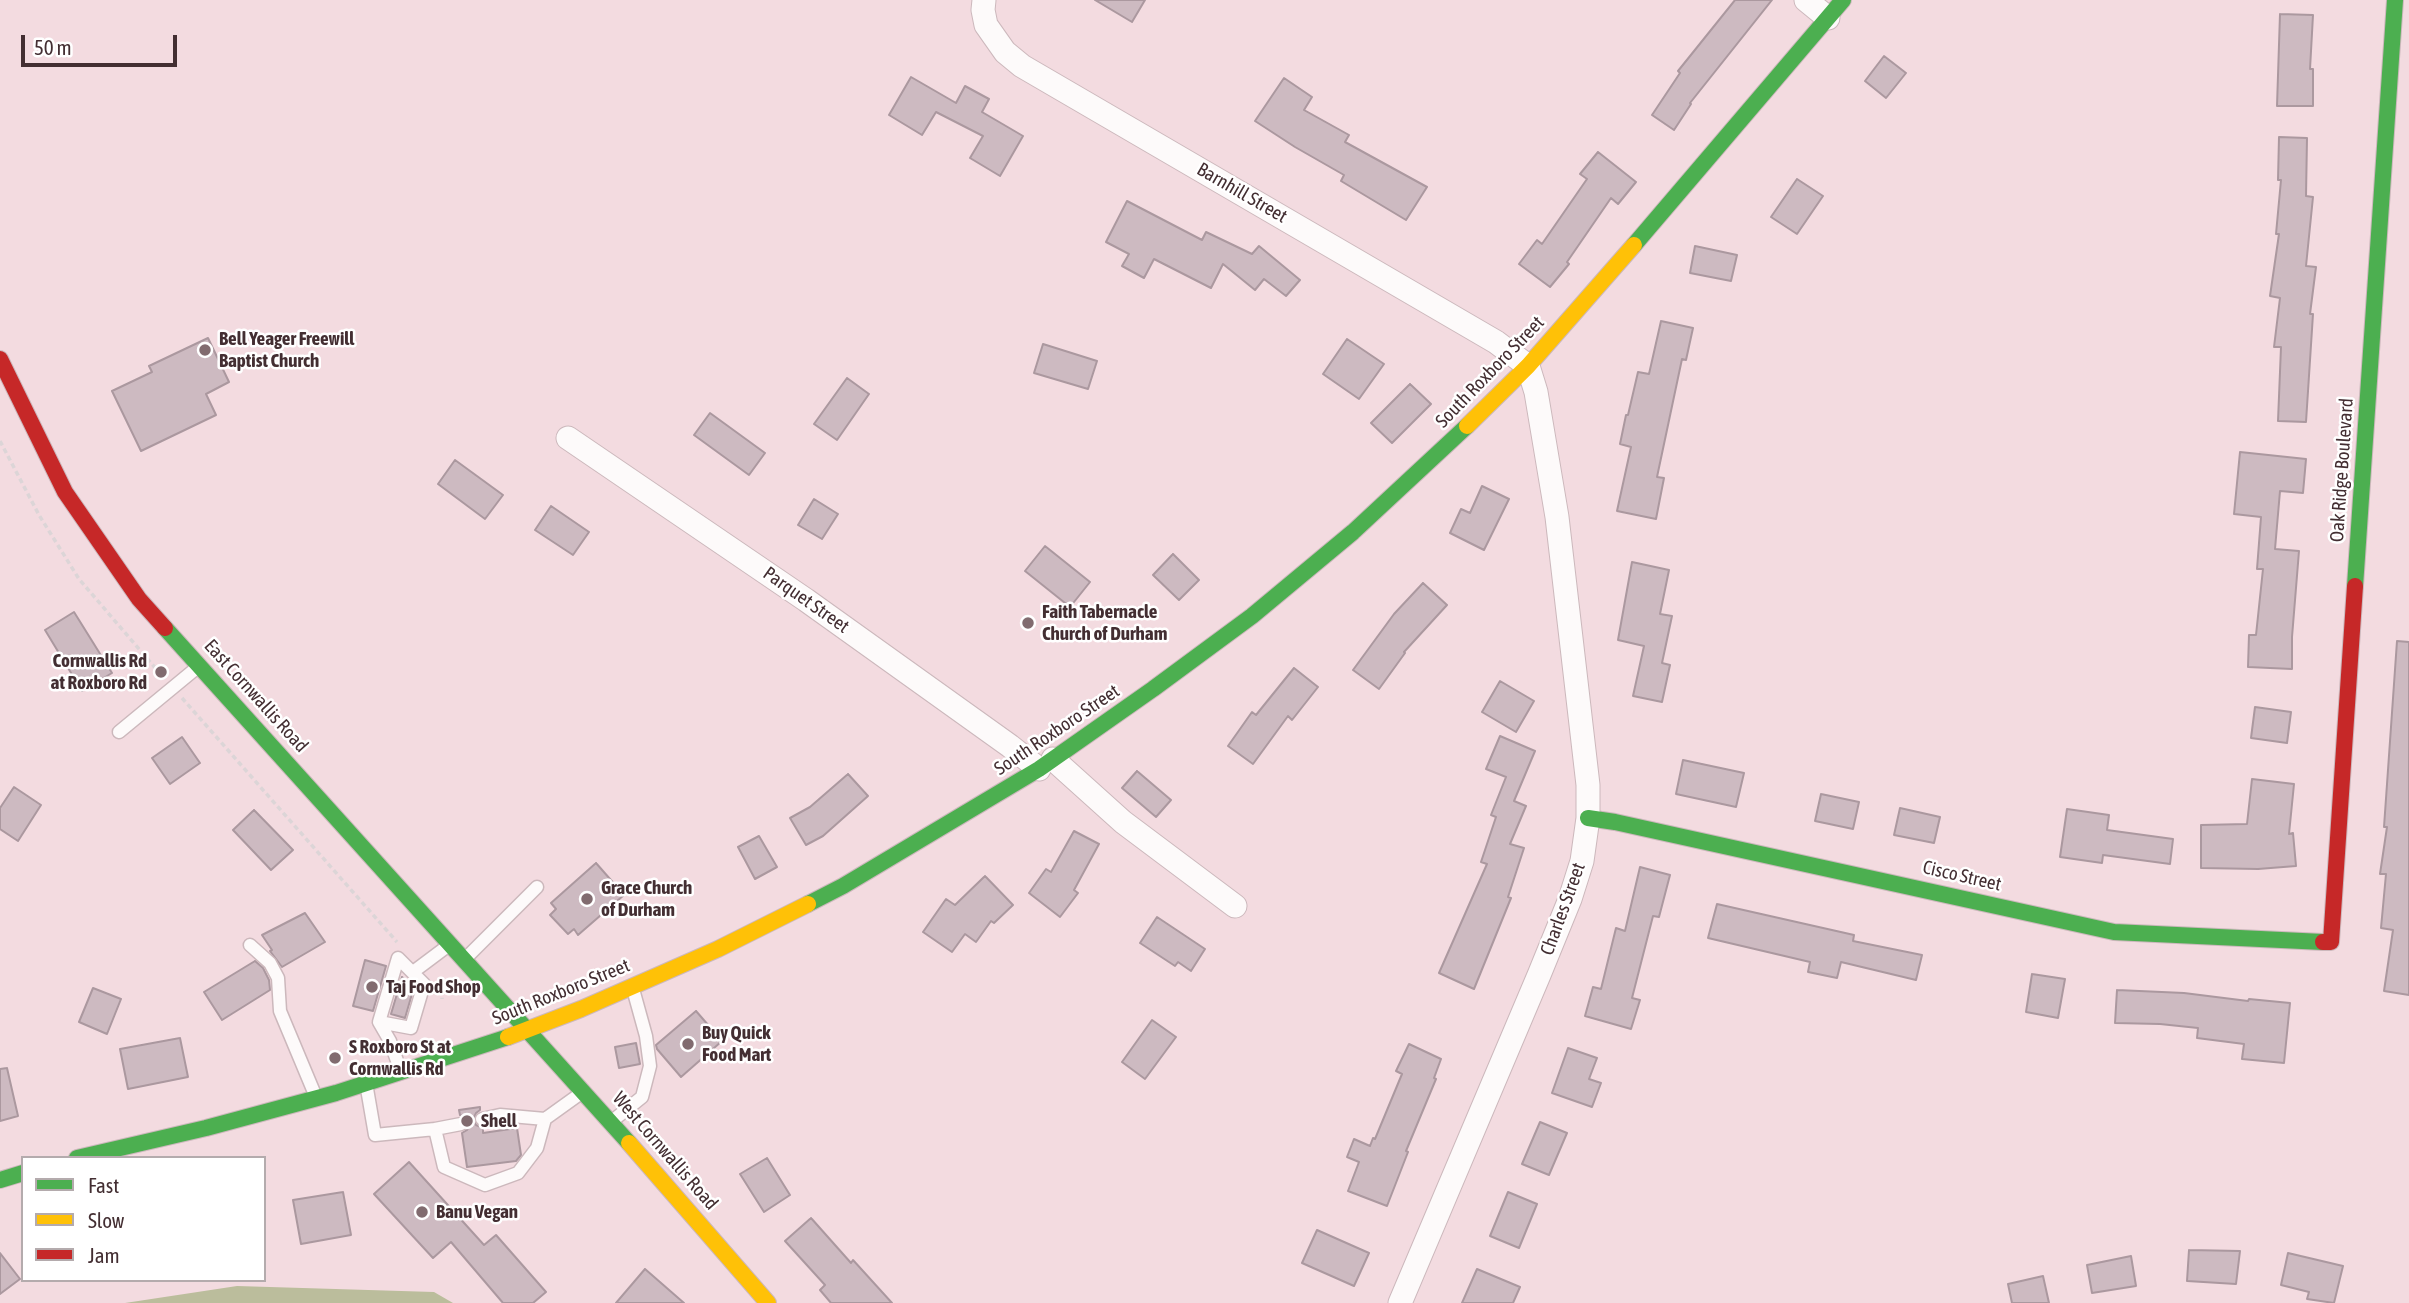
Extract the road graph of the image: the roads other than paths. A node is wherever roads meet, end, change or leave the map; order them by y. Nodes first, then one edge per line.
1 (984, 0) edge
2 (1806, 0) edge
3 (1843, 0) edge
4 (2395, 0) edge
5 (1828, 18) junction
6 (0, 359) edge
7 (1528, 366) junction
8 (568, 438) dead end
9 (200, 666) junction
10 (119, 732) dead end
11 (1046, 764) junction
12 (1588, 818) junction
13 (537, 887) dead end
14 (1235, 906) dead end
15 (2331, 942) joint
16 (451, 943) junction
17 (250, 945) dead end
18 (464, 959) junction
19 (416, 970) junction
20 (632, 986) junction
21 (380, 1022) junction
22 (528, 1029) junction
23 (401, 1072) junction
24 (366, 1083) junction
25 (584, 1091) junction
26 (317, 1098) junction
27 (482, 1119) dead end
28 (545, 1119) junction
29 (611, 1122) junction
30 (461, 1124) dead end
31 (435, 1129) junction
32 (86, 1156) edge
33 (21, 1174) edge
34 (0, 1180) edge
35 (768, 1303) edge
36 (1400, 1303) edge

1 - 7 street, Barnhill Street
2 - 5 street
3 - 5 street, South Roxboro Street
4 - 15 street, Oak Ridge Boulevard
5 - 7 street, South Roxboro Street
6 - 9 street, East Cornwallis Road
7 - 11 street, South Roxboro Street
7 - 12 street, Charles Street
8 - 11 street, Parquet Street
9 - 10 lane
9 - 16 street, East Cornwallis Road
11 - 14 street, Parquet Street
11 - 20 street, South Roxboro Street
12 - 15 street, Cisco Street
12 - 36 street, Charles Street
13 - 18 lane
16 - 18 street, East Cornwallis Road
16 - 19 lane
17 - 26 lane
18 - 22 street, East Cornwallis Road
19 - 21 lane
19 - 21 lane
20 - 22 street, South Roxboro Street
20 - 29 lane
21 - 23 lane
22 - 23 street, South Roxboro Street
22 - 25 street, West Cornwallis Road
23 - 24 street, South Roxboro Street
24 - 26 street, South Roxboro Street
24 - 31 lane
25 - 28 lane
25 - 29 street, West Cornwallis Road
26 - 32 street, South Roxboro Street
27 - 28 lane
28 - 31 lane
29 - 35 street, West Cornwallis Road
30 - 31 lane
33 - 34 street

